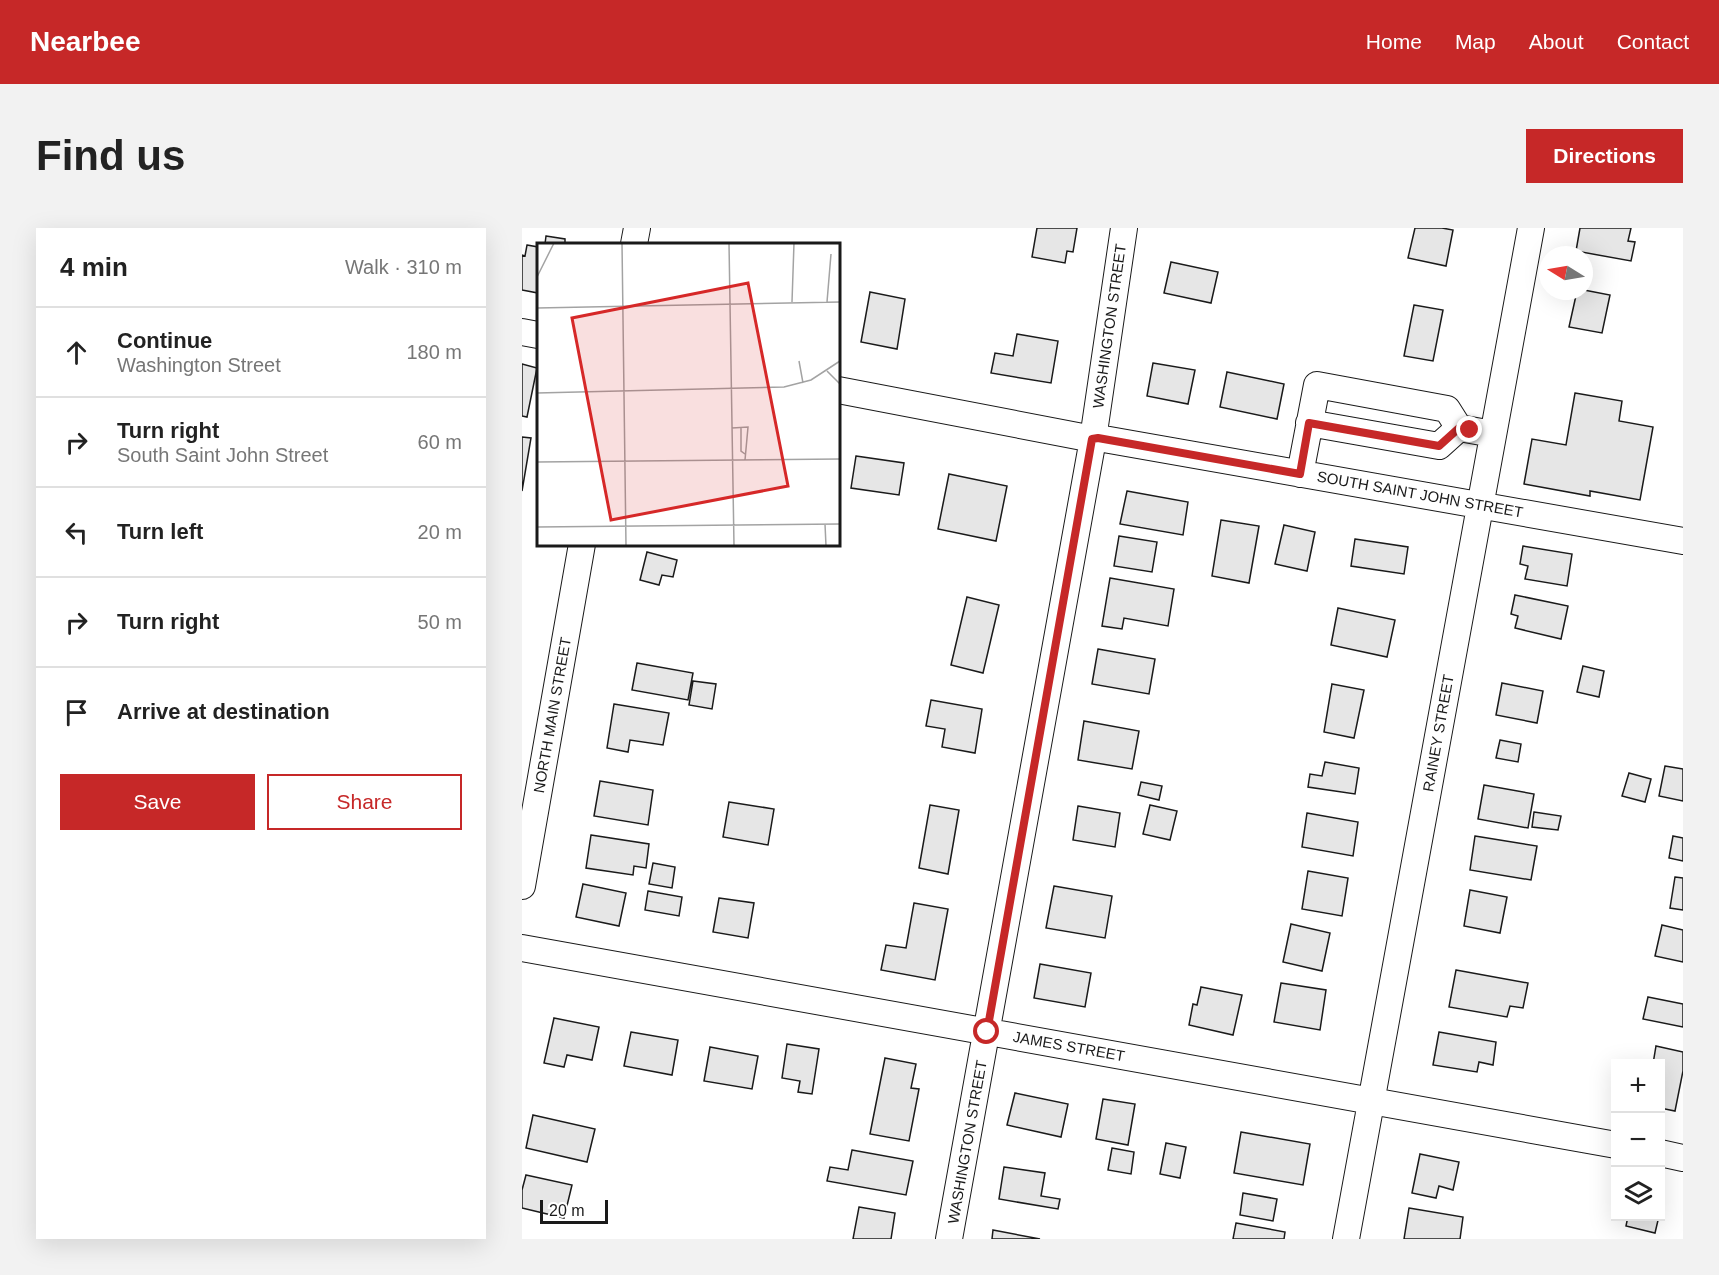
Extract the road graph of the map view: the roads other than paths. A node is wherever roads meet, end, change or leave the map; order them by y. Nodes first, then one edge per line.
1 (637, 228) edge
2 (1124, 228) edge
3 (1531, 228) edge
4 (634, 243) edge
5 (522, 332) edge
6 (537, 335) edge
7 (840, 390) edge
8 (1309, 423) junction
9 (1459, 428) junction
10 (1493, 434) junction
11 (1092, 439) junction
12 (1300, 474) junction
13 (1480, 504) junction
14 (1683, 541) edge
15 (582, 546) edge
16 (522, 886) edge
17 (522, 948) edge
18 (987, 1032) junction
19 (1372, 1100) junction
20 (1611, 1144) edge
21 (1665, 1154) edge
22 (1683, 1158) edge
23 (949, 1239) edge
24 (1346, 1239) edge

1 - 4 street
2 - 11 street, WASHINGTON STREET
3 - 10 street, RAINEY STREET
5 - 6 street
7 - 11 street, SOUTH SAINT JOHN STREET
8 - 9 street
8 - 9 street
8 - 12 street
9 - 10 street
10 - 13 street, RAINEY STREET
11 - 12 street, SOUTH SAINT JOHN STREET
11 - 18 street, WASHINGTON STREET
12 - 13 street, SOUTH SAINT JOHN STREET
13 - 14 street, SOUTH SAINT JOHN STREET
13 - 19 street, RAINEY STREET
15 - 16 street, NORTH MAIN STREET
17 - 18 street, JAMES STREET
18 - 19 street, JAMES STREET
18 - 23 street, WASHINGTON STREET
19 - 20 street, JAMES STREET
19 - 24 street, RAINEY STREET
21 - 22 street

